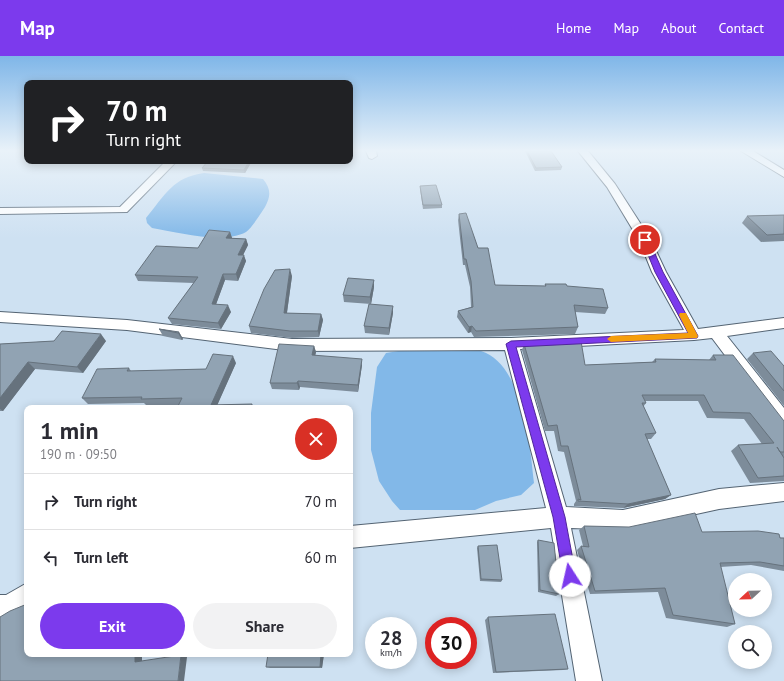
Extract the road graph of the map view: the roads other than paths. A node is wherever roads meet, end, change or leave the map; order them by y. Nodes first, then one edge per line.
1 (152, 180) edge
2 (606, 180) edge
3 (0, 211) edge
4 (0, 317) edge
5 (784, 323) edge
6 (716, 332) junction
7 (694, 336) junction
8 (511, 344) junction
9 (784, 421) edge
10 (784, 492) edge
11 (559, 517) junction
12 (353, 537) edge
13 (24, 596) edge
14 (0, 607) edge
15 (588, 681) edge

1 - 3 street
2 - 7 street
4 - 8 street
5 - 6 street
6 - 7 street
6 - 9 street
7 - 8 street
8 - 11 street
10 - 11 street
11 - 12 street
11 - 15 street
13 - 14 street

